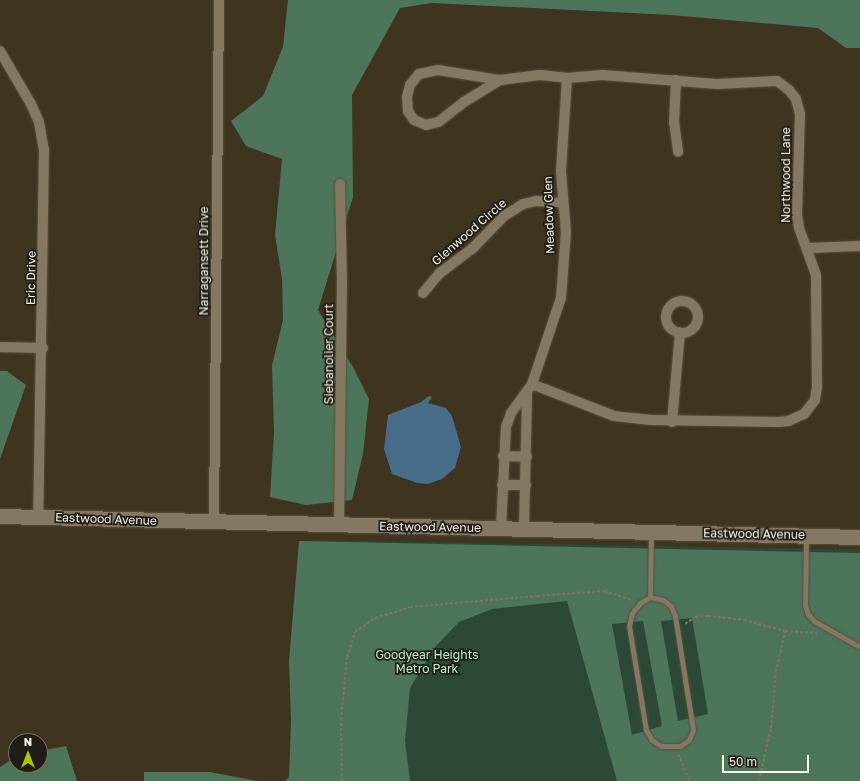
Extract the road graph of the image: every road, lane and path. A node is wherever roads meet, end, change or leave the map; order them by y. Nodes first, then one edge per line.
1 (219, 0) edge
2 (0, 51) edge
3 (567, 78) junction
4 (500, 80) junction
5 (676, 80) junction
6 (678, 152) dead end
7 (340, 184) dead end
8 (563, 203) junction
9 (860, 246) edge
10 (808, 248) junction
11 (423, 294) dead end
12 (680, 332) dead end
13 (0, 347) edge
14 (43, 348) junction
15 (529, 389) junction
16 (672, 422) junction
17 (503, 456) junction
18 (527, 457) junction
19 (502, 485) junction
20 (526, 485) junction
21 (0, 516) edge
22 (38, 517) junction
23 (214, 522) junction
24 (339, 526) junction
25 (501, 529) junction
26 (524, 529) junction
27 (651, 532) junction
28 (806, 536) junction
29 (860, 537) edge
30 (650, 597) junction
31 (640, 603) junction
32 (677, 629) junction
33 (785, 631) junction
34 (839, 634) junction
35 (860, 647) edge
36 (676, 747) junction
37 (342, 781) edge
38 (690, 781) edge
39 (759, 781) edge

1 - 23 street, Narragansett Drive
2 - 14 street, Eric Drive
3 - 4 street, Northwood Lane
3 - 5 street, Northwood Lane
3 - 8 street, Meadow Glen
4 - 4 street, Northwood Lane
5 - 6 street
5 - 10 street, Northwood Lane
7 - 24 street, Siebanolier Court
8 - 11 street, Glenwood Circle
8 - 15 street, Meadow Glen
9 - 10 street
10 - 16 street, Northwood Lane
12 - 16 street
13 - 14 street
14 - 22 street, Eric Drive
15 - 16 street, Northwood Lane
15 - 17 street, Meadow Glen
15 - 18 street, Meadow Glen
17 - 18 street
17 - 19 street, Meadow Glen
18 - 20 street, Meadow Glen
19 - 20 street
19 - 25 street, Meadow Glen
20 - 26 street, Meadow Glen
21 - 22 street, Eastwood Avenue
22 - 23 street, Eastwood Avenue
23 - 24 street, Eastwood Avenue
24 - 25 street, Eastwood Avenue
25 - 26 street, Eastwood Avenue
26 - 27 street, Eastwood Avenue
27 - 28 street, Eastwood Avenue
27 - 30 lane
28 - 29 street, Eastwood Avenue
28 - 34 lane
30 - 31 lane
30 - 32 lane
31 - 36 lane
31 - 37 path
32 - 33 path
32 - 36 lane
33 - 34 path
33 - 39 path
34 - 35 lane
36 - 38 path

